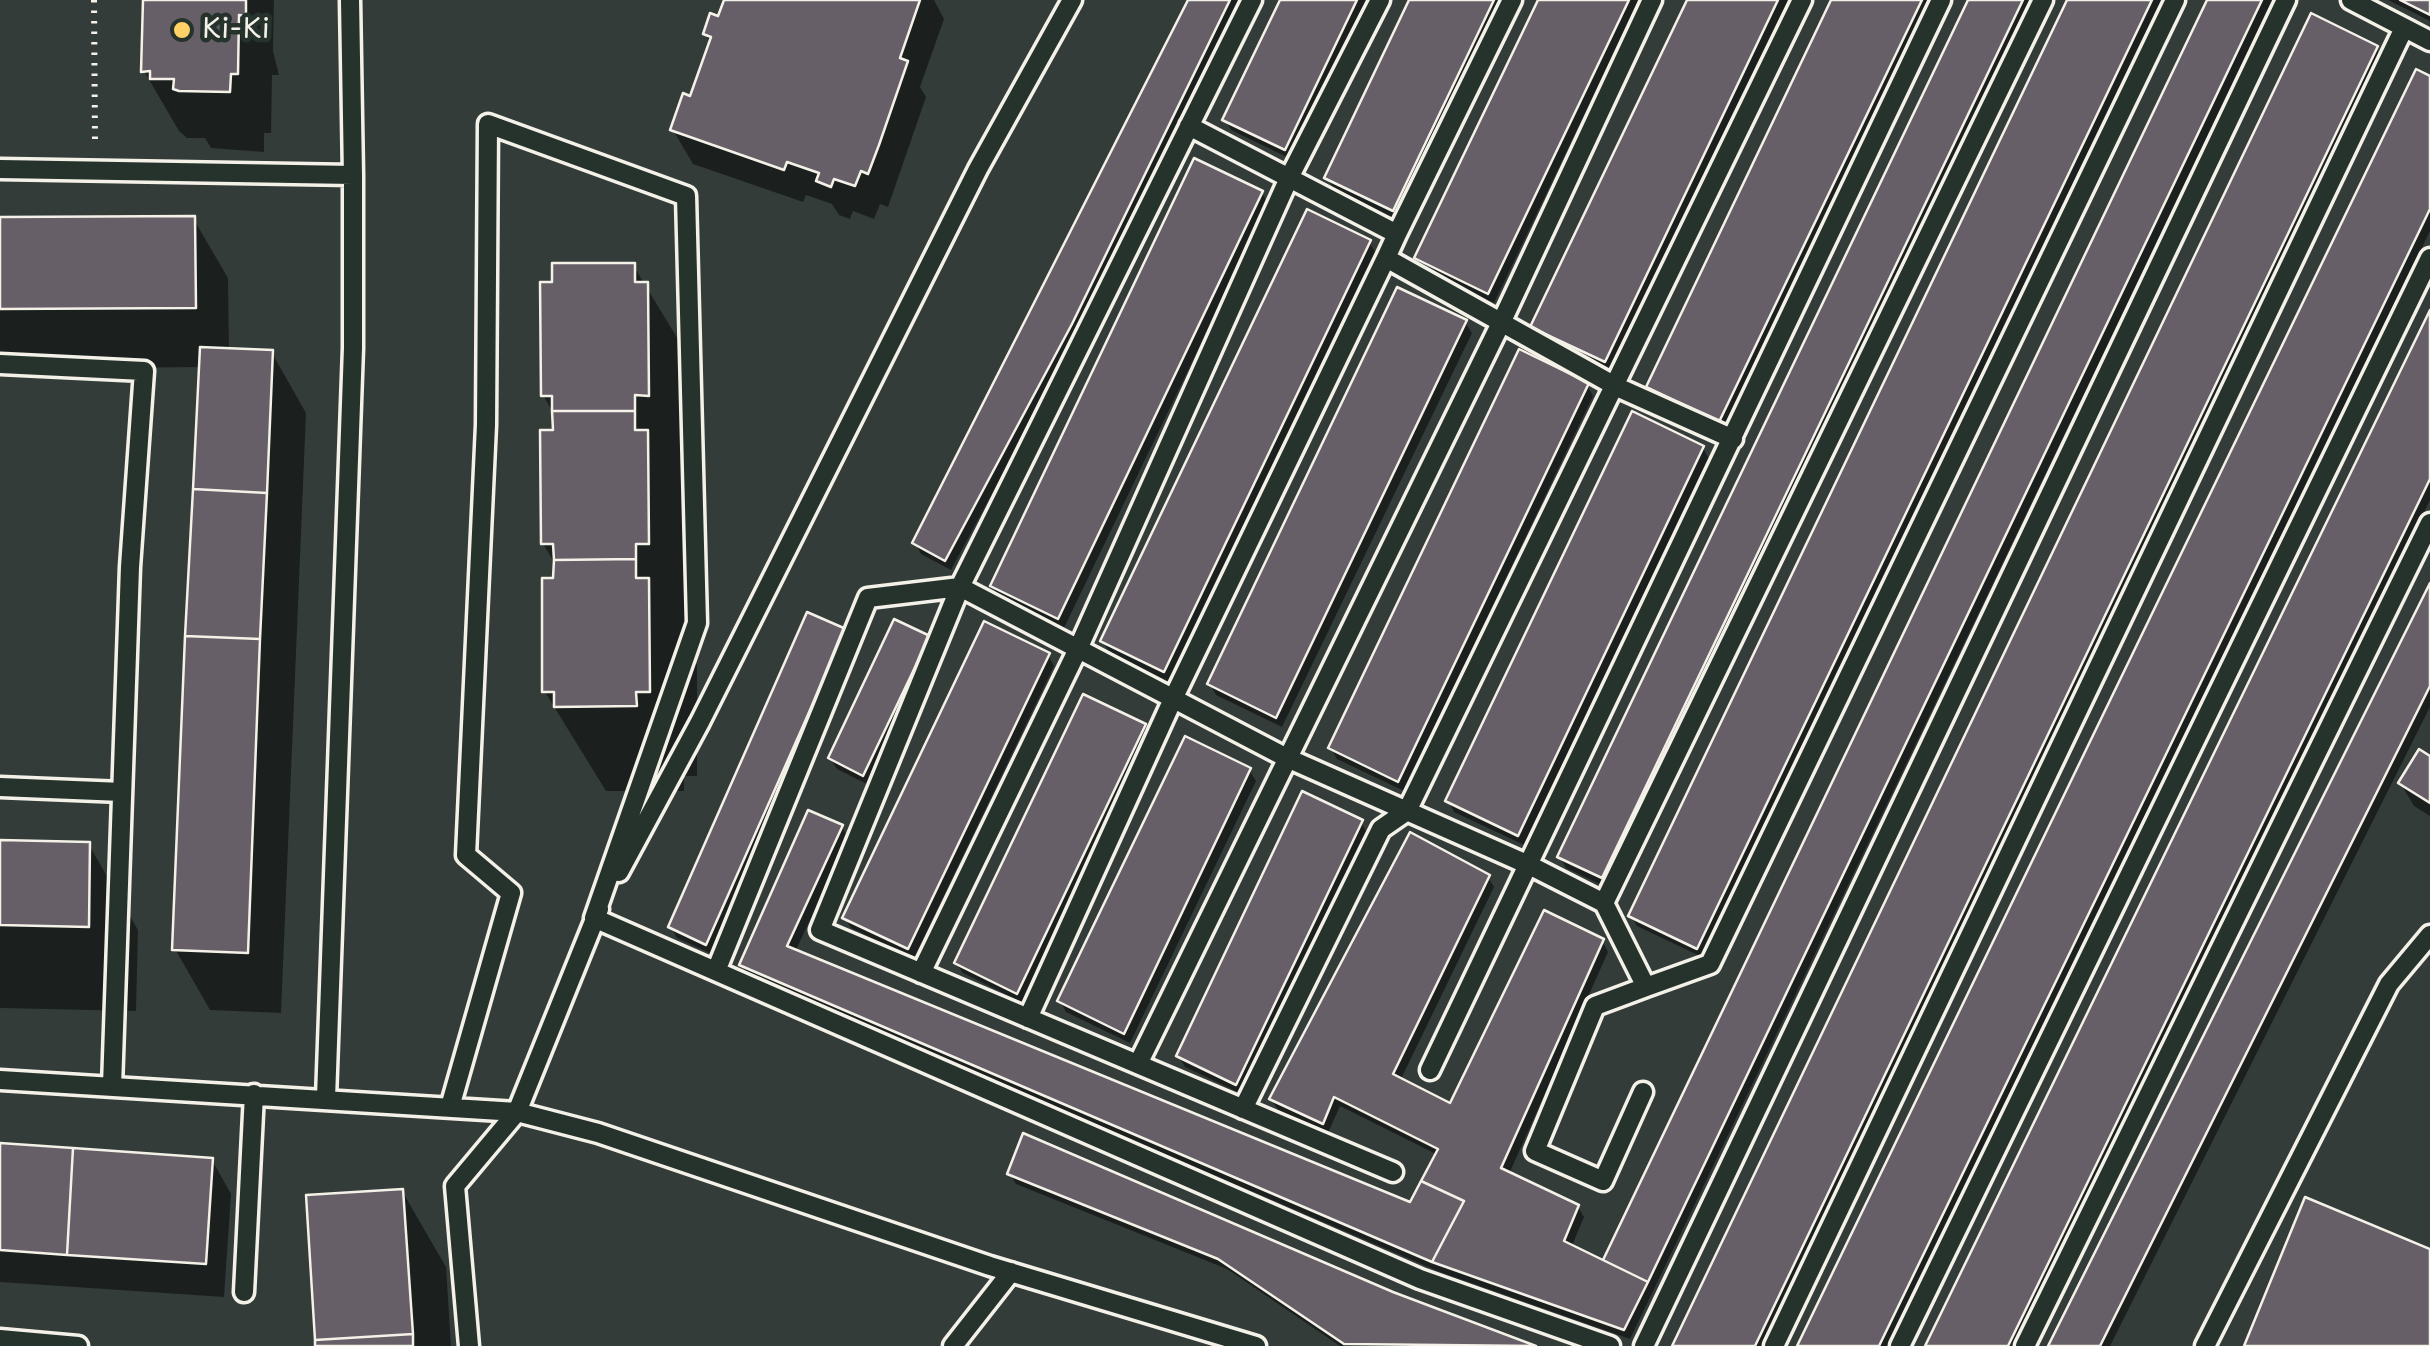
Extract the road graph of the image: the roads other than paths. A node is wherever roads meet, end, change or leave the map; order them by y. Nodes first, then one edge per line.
1 (350, 0) edge
2 (1072, 0) edge
3 (1252, 0) edge
4 (1380, 0) edge
5 (1512, 0) edge
6 (1652, 0) edge
7 (1802, 0) edge
8 (1941, 0) edge
9 (2043, 0) edge
10 (2175, 0) edge
11 (2286, 0) edge
12 (2351, 0) edge
13 (2404, 28) junction
14 (2430, 40) edge
15 (1189, 126) junction
16 (0, 169) edge
17 (354, 175) junction
18 (1289, 178) junction
19 (1397, 234) junction
20 (1386, 258) junction
21 (2430, 258) edge
22 (1501, 322) junction
23 (0, 364) edge
24 (1617, 387) junction
25 (1733, 440) junction
26 (2430, 523) edge
27 (960, 587) junction
28 (1078, 648) junction
29 (1173, 699) junction
30 (1285, 758) junction
31 (0, 787) edge
32 (122, 792) junction
33 (1407, 811) junction
34 (1531, 866) junction
35 (1604, 904) junction
36 (594, 918) junction
37 (2430, 934) edge
38 (716, 972) junction
39 (922, 973) junction
40 (1646, 987) junction
41 (1028, 1018) junction
42 (1138, 1064) junction
43 (1430, 1070) dead end
44 (0, 1080) edge
45 (112, 1086) junction
46 (1643, 1092) dead end
47 (254, 1094) junction
48 (326, 1098) junction
49 (450, 1107) junction
50 (1244, 1108) junction
51 (518, 1112) junction
52 (1392, 1172) dead end
53 (1011, 1272) junction
54 (244, 1292) dead end
55 (0, 1339) edge
56 (78, 1346) edge
57 (468, 1346) edge
58 (953, 1346) edge
59 (1256, 1346) edge
60 (1610, 1346) edge
61 (1644, 1346) edge
62 (1774, 1346) edge
63 (1900, 1346) edge
64 (2025, 1346) edge
65 (2205, 1346) edge

1 - 17 lane
2 - 36 lane
3 - 15 lane
4 - 18 lane
5 - 19 lane
6 - 22 lane
7 - 24 lane
8 - 25 lane
9 - 35 lane
10 - 40 lane
11 - 61 lane
12 - 13 lane
13 - 14 lane
13 - 62 lane
15 - 18 lane
15 - 27 lane
16 - 17 lane
17 - 48 lane
18 - 19 lane
18 - 28 lane
19 - 20 lane
20 - 22 lane
20 - 29 lane
21 - 63 lane
22 - 24 lane
22 - 30 lane
23 - 32 lane
24 - 25 lane
24 - 33 lane
25 - 34 lane
26 - 64 lane
27 - 28 lane
27 - 38 lane
27 - 39 lane
28 - 29 lane
28 - 39 lane
29 - 30 lane
29 - 41 lane
30 - 33 lane
30 - 42 lane
31 - 32 lane
32 - 45 lane
33 - 34 lane
33 - 50 lane
34 - 35 lane
34 - 43 lane
35 - 40 lane
36 - 38 lane
36 - 49 lane
36 - 51 lane
37 - 65 lane
38 - 60 lane
39 - 41 lane
40 - 46 lane
41 - 42 lane
42 - 50 lane
44 - 45 lane
45 - 47 lane
47 - 48 lane
47 - 54 lane
48 - 49 lane
49 - 51 lane
50 - 52 lane
51 - 53 lane
51 - 57 lane
53 - 58 lane
53 - 59 lane
55 - 56 lane

